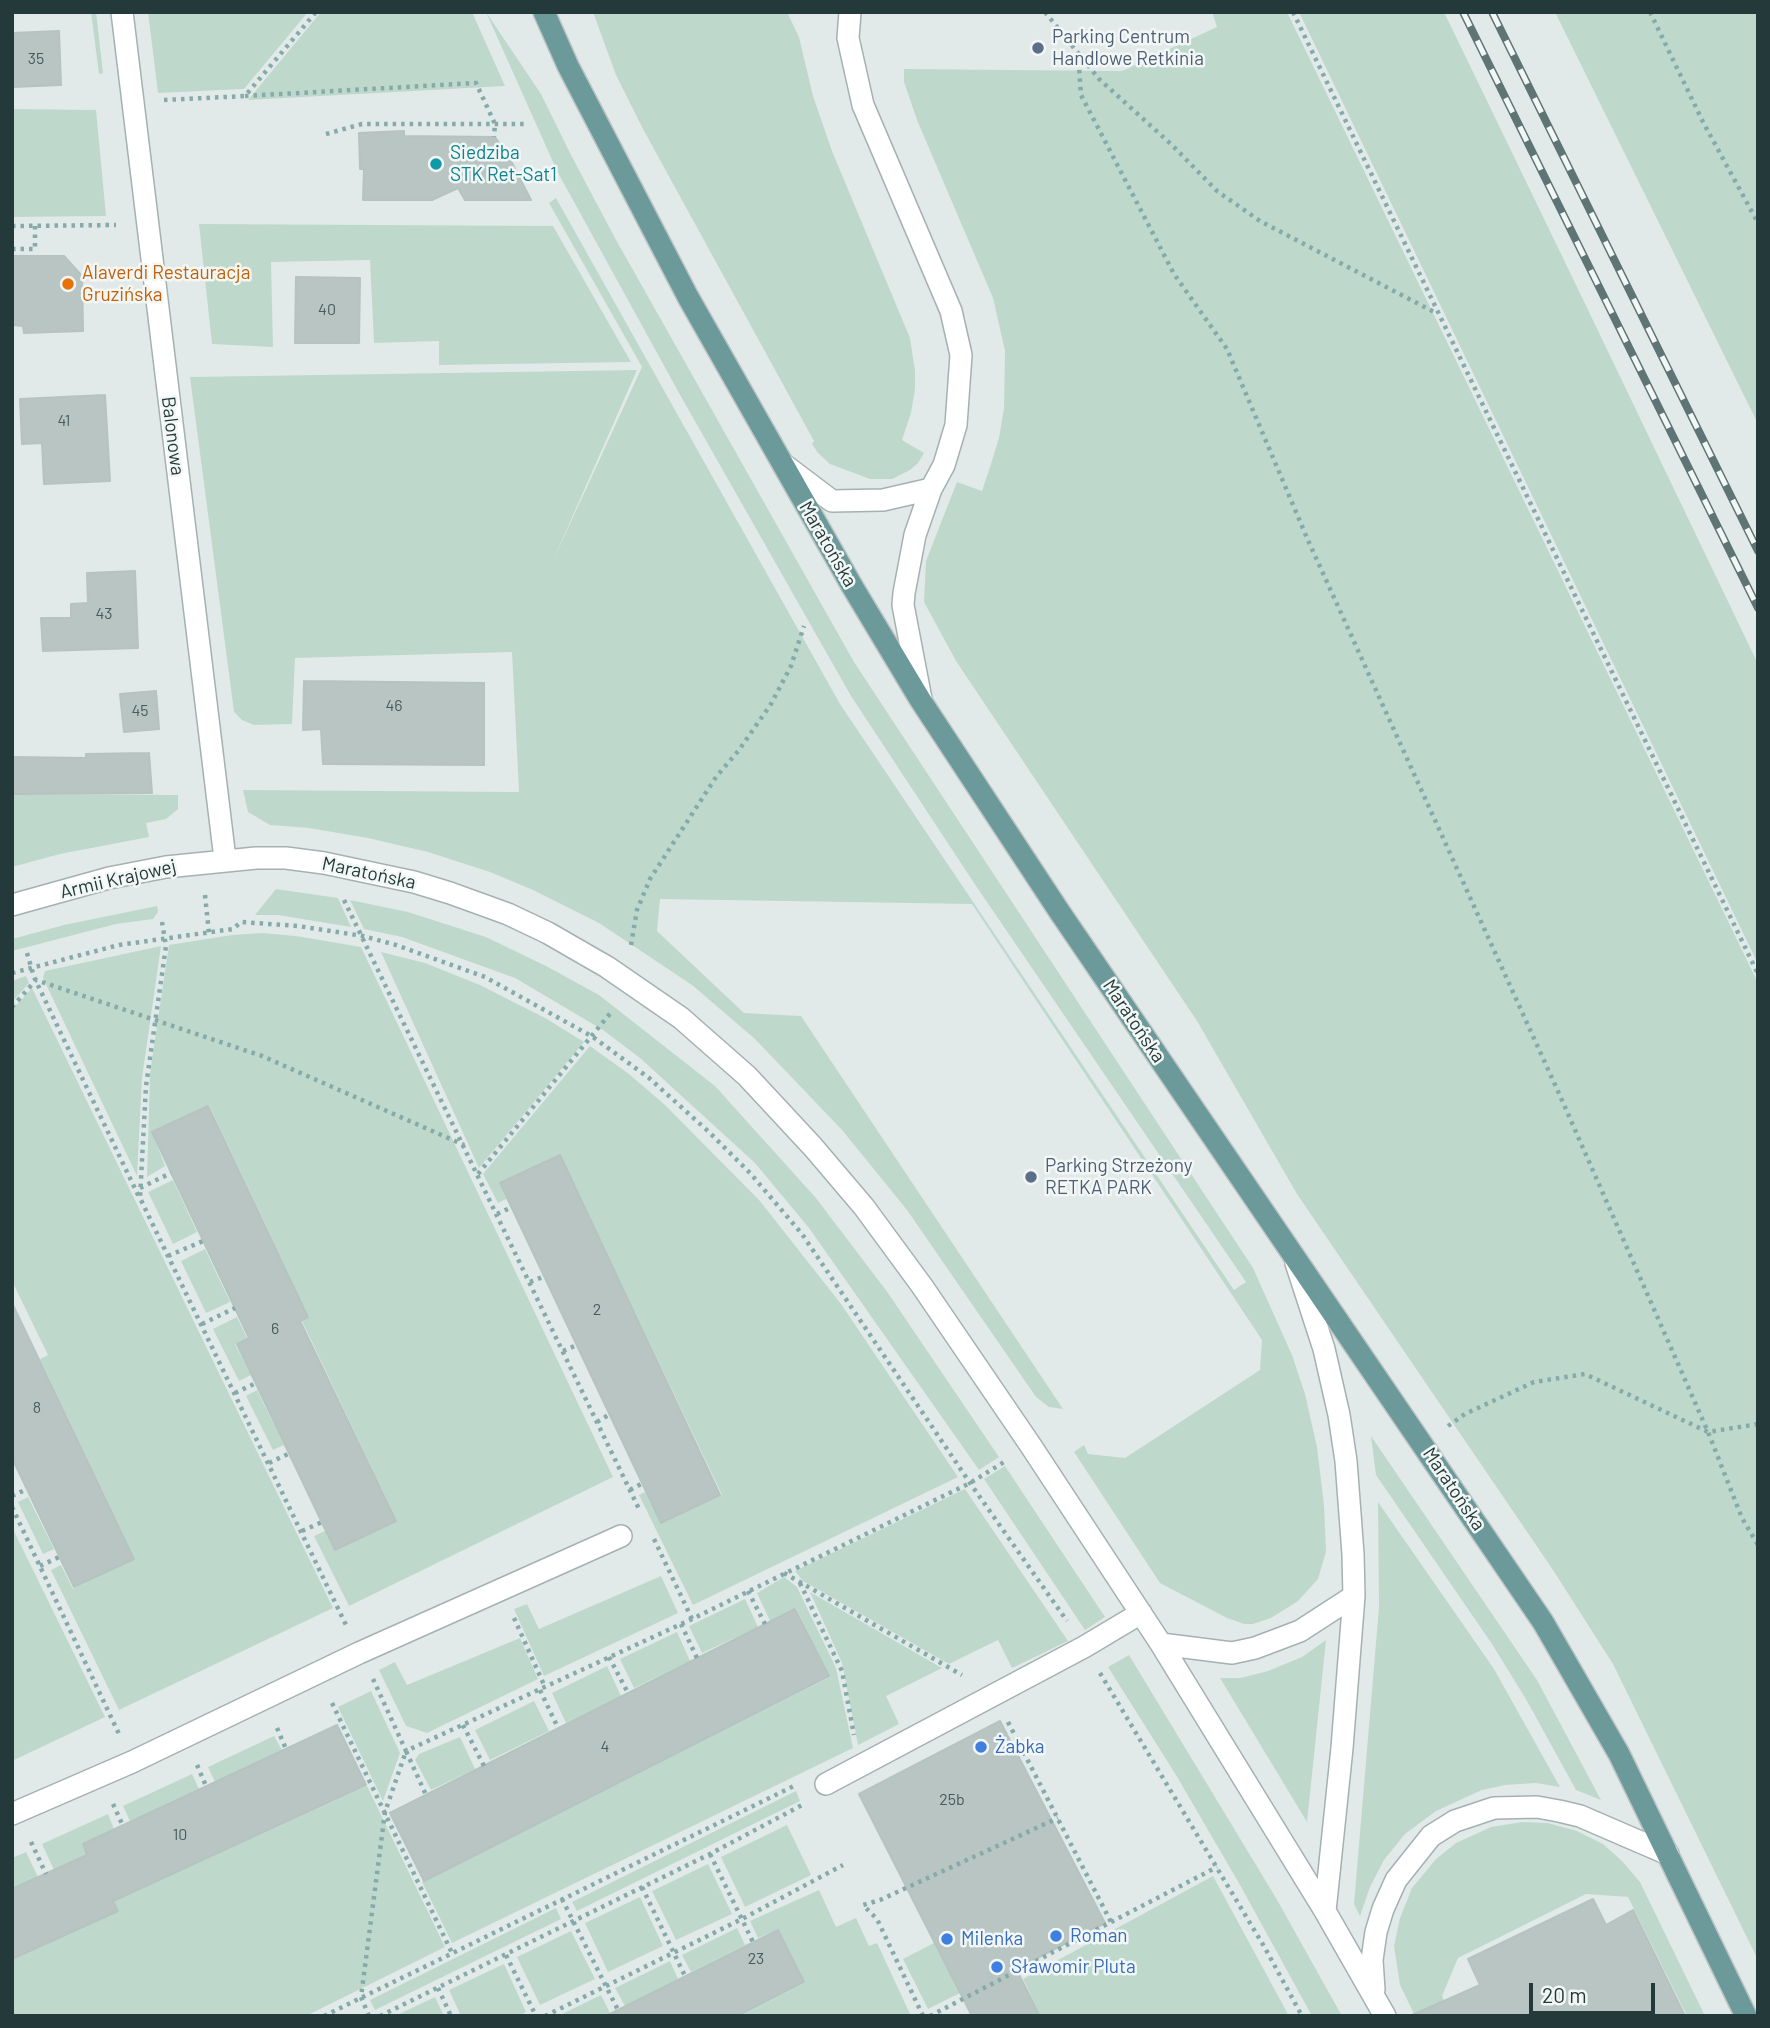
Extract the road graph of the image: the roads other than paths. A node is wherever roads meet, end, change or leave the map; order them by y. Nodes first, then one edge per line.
1 (122, 12) edge
2 (544, 12) edge
3 (850, 12) edge
4 (783, 464) junction
5 (931, 489) junction
6 (921, 701) junction
7 (225, 859) junction
8 (12, 905) edge
9 (1293, 1255) junction
10 (621, 1536) dead end
11 (1354, 1596) junction
12 (1141, 1613) junction
13 (1161, 1644) junction
14 (826, 1784) road end
15 (12, 1814) edge
16 (1668, 1854) junction
17 (1325, 1912) junction
18 (1374, 1995) junction
19 (1385, 2016) edge
20 (1745, 2016) edge

1 - 7 street, Balonowa
2 - 4 main road, Maratońska
3 - 5 street
4 - 5 street
4 - 6 main road, Maratońska
5 - 6 street
6 - 9 main road, Maratońska
7 - 8 street, Armii Krajowej
7 - 12 street, Maratońska
9 - 11 street
9 - 16 main road, Maratońska
10 - 15 street
11 - 13 street
11 - 17 street
12 - 13 street, Maratońska
12 - 14 street
13 - 17 street, Maratońska
16 - 18 street
16 - 20 main road, Maratońska
17 - 18 street, Maratońska
18 - 19 street, Maratońska

